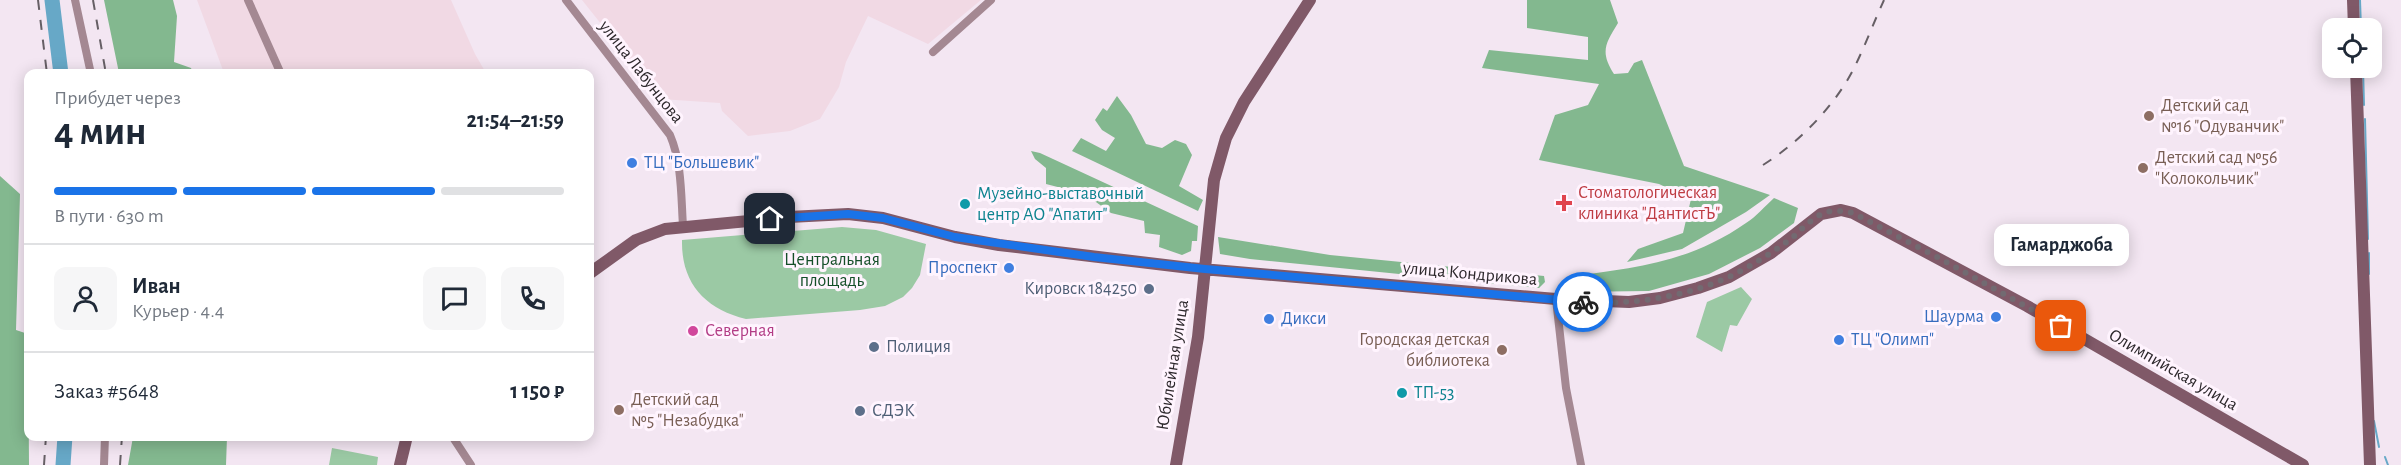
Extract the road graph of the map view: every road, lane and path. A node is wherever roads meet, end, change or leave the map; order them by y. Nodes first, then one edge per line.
1 (75, 0) edge
2 (248, 0) edge
3 (566, 0) edge
4 (991, 0) edge
5 (1310, 0) edge
6 (2353, 0) edge
7 (2354, 18) edge
8 (933, 52) dead end
9 (91, 69) edge
10 (279, 69) edge
11 (2356, 78) edge
12 (679, 227) junction
13 (1205, 269) junction
14 (594, 270) edge
15 (1729, 277) joint
16 (1556, 300) junction
17 (105, 441) edge
18 (406, 441) edge
19 (455, 441) edge
20 (104, 465) edge
21 (400, 465) edge
22 (471, 465) edge
23 (1176, 465) edge
24 (1581, 465) edge
25 (2303, 465) edge
26 (2370, 465) edge

1 - 9 street
2 - 10 street
3 - 12 street, улица Лабунцова
4 - 8 street
5 - 13 street, Юбилейная улица
6 - 7 street
11 - 26 street
12 - 13 street, улица Кондрикова
12 - 14 street, улица Кондрикова
13 - 16 street, улица Кондрикова
13 - 23 street, Юбилейная улица
15 - 16 street, улица Кондрикова
15 - 25 street, Олимпийская улица
16 - 24 street
17 - 20 street
18 - 21 street
19 - 22 street

